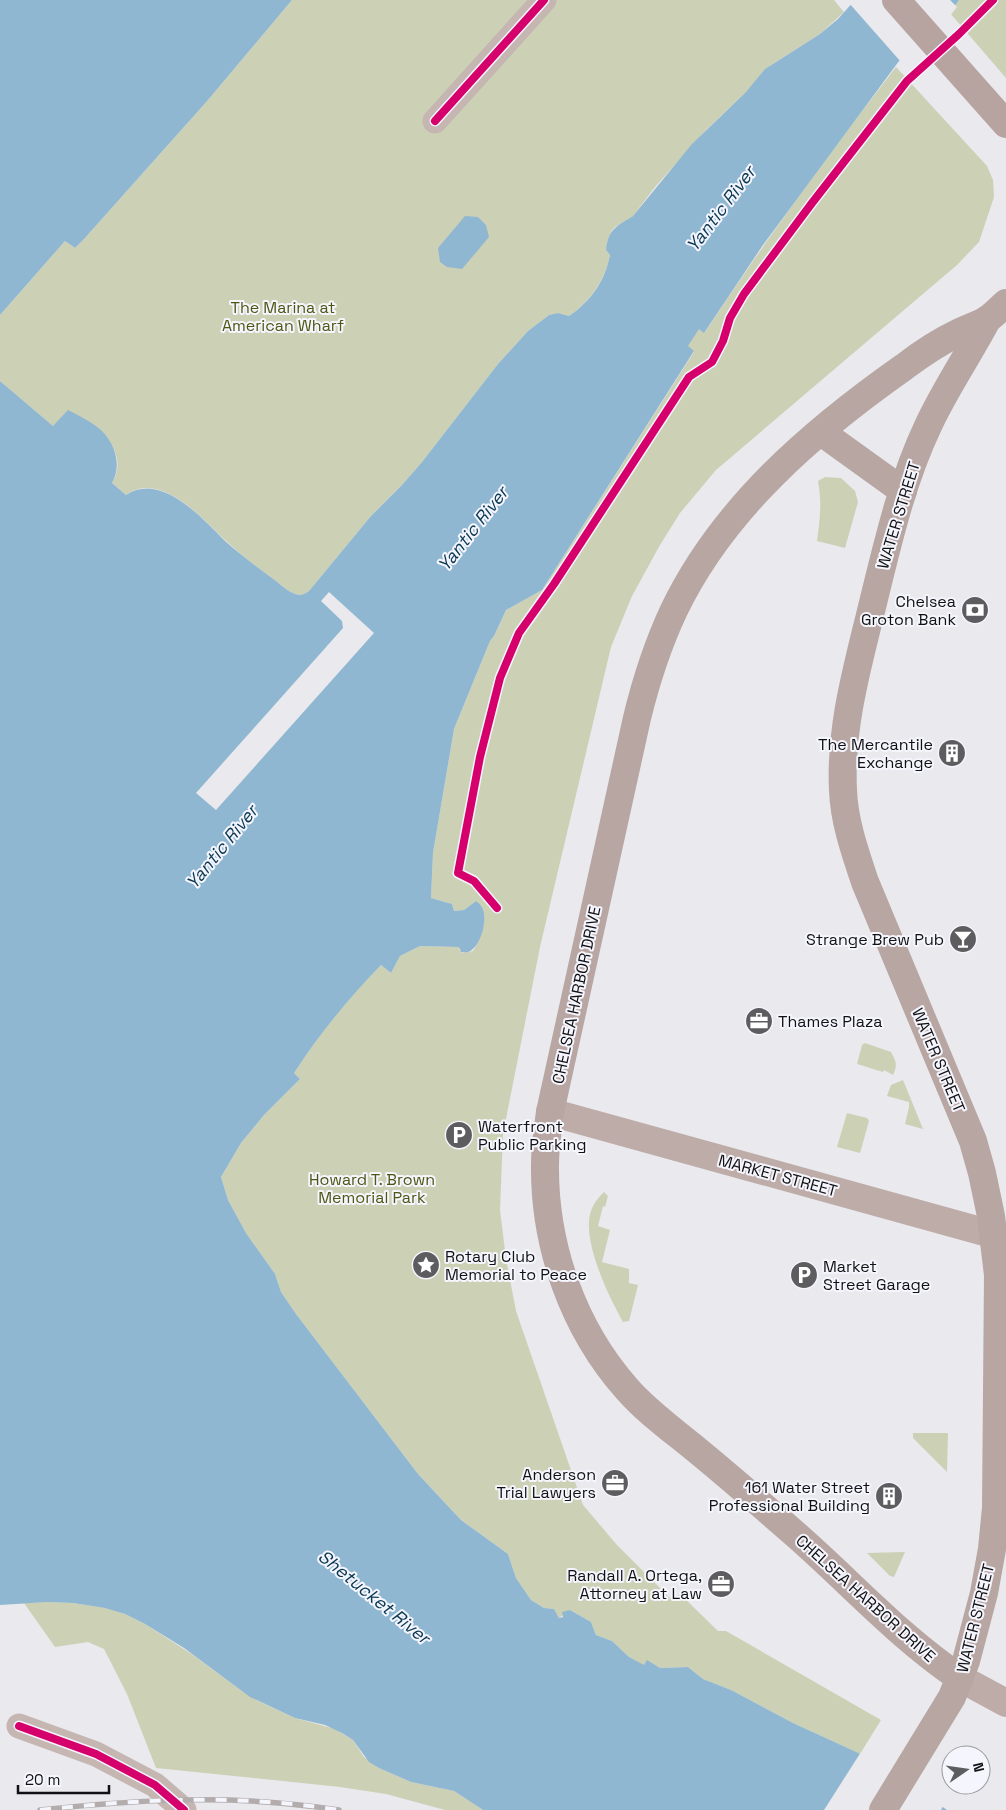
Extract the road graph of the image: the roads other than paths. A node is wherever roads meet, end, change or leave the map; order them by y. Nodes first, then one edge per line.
1 (544, 0) edge
2 (896, 0) edge
3 (435, 121) dead end
4 (1006, 124) edge
5 (996, 311) edge
6 (822, 432) junction
7 (904, 491) junction
8 (550, 1112) junction
9 (1000, 1236) edge
10 (960, 1678) junction
11 (1006, 1703) edge
12 (19, 1726) dead end
13 (184, 1810) edge
14 (883, 1810) edge

1 - 3 street
2 - 4 main road
5 - 6 highway, CHELSEA HARBOR DRIVE
5 - 7 highway, WATER STREET
6 - 7 highway
6 - 8 highway, CHELSEA HARBOR DRIVE
7 - 9 highway, WATER STREET
8 - 9 main road, MARKET STREET
8 - 10 highway, CHELSEA HARBOR DRIVE
9 - 10 highway, WATER STREET
10 - 11 main road
10 - 14 highway, WATER STREET
12 - 13 street

